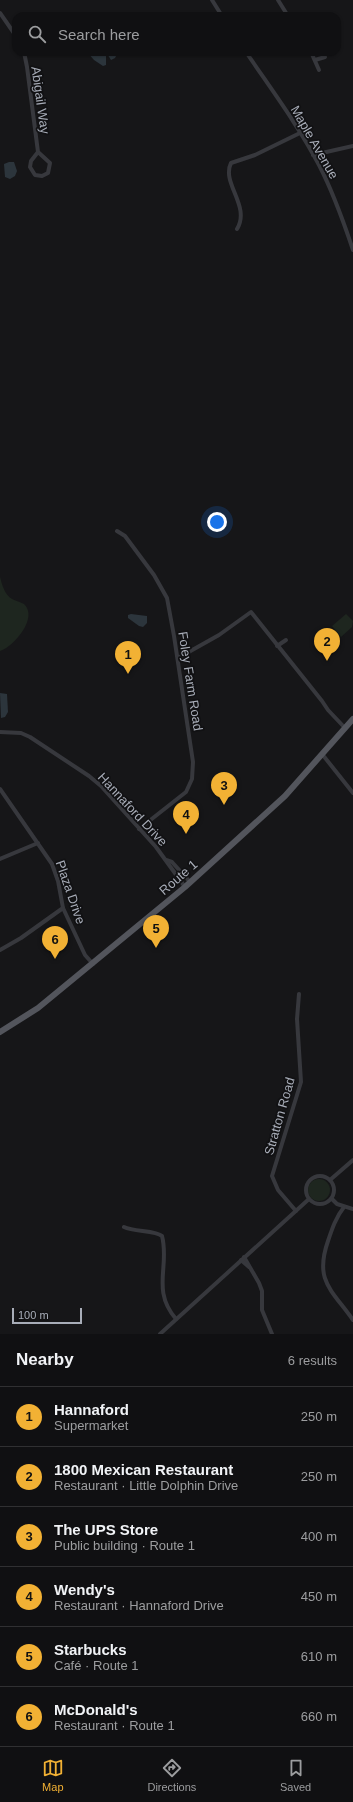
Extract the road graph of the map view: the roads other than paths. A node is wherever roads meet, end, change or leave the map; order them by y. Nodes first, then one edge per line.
1 (212, 0) edge
2 (278, 0) edge
3 (220, 12) edge
4 (286, 12) edge
5 (0, 13) edge
6 (12, 30) edge
7 (25, 56) edge
8 (249, 56) edge
9 (312, 56) edge
10 (325, 57) dead end
11 (315, 60) junction
12 (319, 70) dead end
13 (300, 133) junction
14 (353, 146) edge
15 (38, 152) junction
16 (313, 155) junction
17 (237, 229) dead end
18 (353, 250) edge
19 (117, 531) dead end
20 (286, 640) dead end
21 (277, 646) junction
22 (178, 658) junction
23 (353, 719) edge
24 (345, 728) junction
25 (0, 732) edge
26 (322, 754) junction
27 (0, 789) edge
28 (353, 793) edge
29 (139, 829) junction
30 (38, 843) junction
31 (0, 859) edge
32 (166, 860) junction
33 (190, 882) junction
34 (184, 887) junction
35 (63, 908) junction
36 (0, 950) edge
37 (93, 964) junction
38 (300, 994) dead end
39 (0, 1032) edge
40 (353, 1160) edge
41 (330, 1180) junction
42 (309, 1199) junction
43 (332, 1199) junction
44 (344, 1207) junction
45 (353, 1209) edge
46 (296, 1211) junction
47 (124, 1227) dead end
48 (242, 1258) junction
49 (176, 1319) junction
50 (353, 1320) edge
51 (160, 1334) edge
52 (272, 1334) edge

1 - 3 street
2 - 4 street
5 - 6 street
7 - 15 street, Abigail Way
8 - 13 street, Maple Avenue
9 - 11 street
10 - 11 street
11 - 12 street
13 - 16 street, Maple Avenue
13 - 17 street
14 - 16 street
15 - 15 street, Abigail Way
16 - 18 street, Maple Avenue
19 - 22 street, Foley Farm Road
20 - 21 street
21 - 22 street
21 - 24 street
22 - 29 street, Foley Farm Road
23 - 24 main road, Route 1
24 - 26 main road, Route 1
25 - 29 street, Hannaford Drive
26 - 28 street
26 - 33 main road, Route 1
27 - 30 street, Plaza Drive
29 - 32 street, Hannaford Drive
30 - 31 street
30 - 35 street, Plaza Drive
32 - 33 street, Hannaford Drive
32 - 34 street, Hannaford Drive
33 - 34 main road, Route 1
34 - 37 main road, Route 1
35 - 36 street
35 - 37 street, Plaza Drive
37 - 39 main road, Route 1
38 - 46 street, Stratton Road
40 - 41 street
41 - 42 street
41 - 43 street
42 - 43 street
42 - 46 street
43 - 44 street
44 - 45 street
44 - 50 street
46 - 48 street
47 - 49 street
48 - 49 street
48 - 52 street
49 - 51 street

